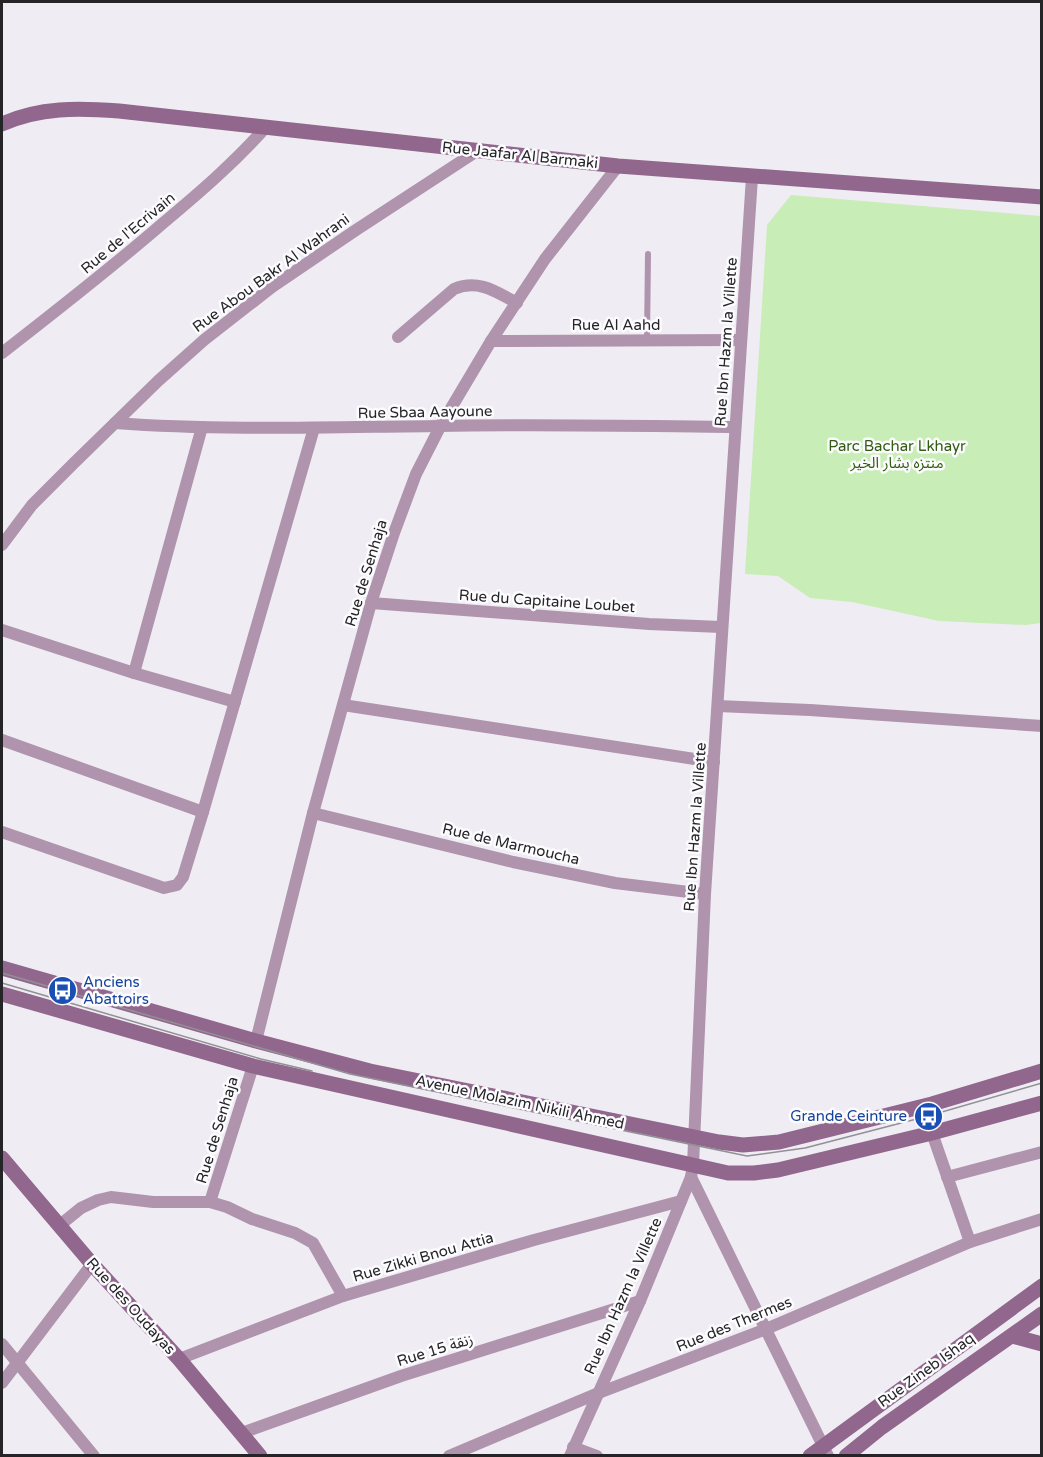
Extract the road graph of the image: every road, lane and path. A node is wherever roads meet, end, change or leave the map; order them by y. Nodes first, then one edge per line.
1 (2, 124) edge
2 (266, 127) junction
3 (477, 151) junction
4 (618, 166) junction
5 (752, 177) junction
6 (1041, 197) edge
7 (648, 254) dead end
8 (517, 303) junction
9 (398, 337) dead end
10 (647, 340) junction
11 (741, 340) junction
12 (491, 341) junction
13 (2, 353) edge
14 (116, 423) junction
15 (441, 425) junction
16 (202, 427) junction
17 (735, 427) junction
18 (314, 428) junction
19 (2, 545) edge
20 (371, 603) junction
21 (721, 627) junction
22 (2, 630) edge
23 (134, 673) junction
24 (235, 702) junction
25 (343, 705) junction
26 (717, 706) junction
27 (1041, 726) edge
28 (2, 740) edge
29 (714, 762) junction
30 (203, 812) junction
31 (313, 813) junction
32 (2, 832) edge
33 (705, 894) junction
34 (2, 968) edge
35 (2, 994) edge
36 (256, 1041) junction
37 (253, 1066) junction
38 (1041, 1071) edge
39 (1041, 1103) edge
40 (932, 1133) junction
41 (695, 1138) junction
42 (1041, 1152) edge
43 (2, 1158) edge
44 (692, 1171) junction
45 (947, 1177) junction
46 (681, 1200) junction
47 (210, 1202) junction
48 (1038, 1222) edge
49 (60, 1226) junction
50 (970, 1242) junction
51 (92, 1264) junction
52 (1041, 1286) edge
53 (343, 1296) junction
54 (640, 1302) junction
55 (1041, 1314) edge
56 (765, 1329) junction
57 (1012, 1336) junction
58 (2, 1344) edge
59 (1041, 1344) edge
60 (179, 1359) junction
61 (16, 1363) junction
62 (2, 1383) edge
63 (596, 1394) junction
64 (242, 1433) junction
65 (826, 1450) edge
66 (572, 1451) edge
67 (94, 1455) edge
68 (260, 1455) edge
69 (449, 1455) edge
70 (597, 1455) edge
71 (810, 1455) edge
72 (846, 1455) edge

1 - 2 street, Rue Jaafar Al Barmaki
2 - 3 street, Rue Jaafar Al Barmaki
2 - 13 street, Rue de l'Ecrivain
3 - 4 street, Rue Jaafar Al Barmaki
3 - 14 street, Rue Abou Bakr Al Wahrani
4 - 5 street, Rue Jaafar Al Barmaki
4 - 8 street, Rue de Senhaja
5 - 6 street, Rue Jaafar Al Barmaki
5 - 11 street, Rue Ibn Hazm la Villette
7 - 10 lane
8 - 9 street
8 - 12 street, Rue de Senhaja
10 - 11 street, Rue Al Aahd
10 - 12 street, Rue Al Aahd
11 - 17 street, Rue Ibn Hazm la Villette
12 - 15 street, Rue de Senhaja
14 - 16 street, Rue Sbaa Aayoune
14 - 19 street, Rue Abou Bakr Al Wahrani
15 - 17 street, Rue Sbaa Aayoune
15 - 18 street, Rue Sbaa Aayoune
15 - 20 street, Rue de Senhaja
16 - 18 street, Rue Sbaa Aayoune
16 - 23 street
17 - 21 street, Rue Ibn Hazm la Villette
18 - 24 street
20 - 21 street, Rue du Capitaine Loubet
20 - 25 street, Rue de Senhaja
21 - 26 street, Rue Ibn Hazm la Villette
22 - 23 street
23 - 24 street
24 - 30 street
25 - 29 street
25 - 31 street, Rue de Senhaja
26 - 27 street
26 - 29 street, Rue Ibn Hazm la Villette
28 - 30 street
29 - 33 street, Rue Ibn Hazm la Villette
30 - 32 street
31 - 33 street, Rue de Marmoucha
31 - 36 street, Rue de Senhaja
33 - 41 street, Rue Ibn Hazm la Villette
34 - 36 street, Avenue Molazim Nikili Ahmed
35 - 37 street, Avenue Molazim Nikili Ahmed
36 - 41 street, Avenue Molazim Nikili Ahmed
37 - 44 street, Avenue Molazim Nikili Ahmed
37 - 47 street, Rue de Senhaja
38 - 41 street, Avenue Molazim Nikili Ahmed
39 - 40 street, Avenue Molazim Nikili Ahmed
40 - 44 street, Avenue Molazim Nikili Ahmed
40 - 45 street
41 - 44 street, Rue Ibn Hazm la Villette
42 - 45 street
43 - 49 street, Rue des Oudayas
44 - 46 street, Rue Ibn Hazm la Villette
44 - 56 street
45 - 50 street
46 - 53 street, Rue Zikki Bnou Attia
46 - 54 street, Rue Ibn Hazm la Villette
47 - 49 street
47 - 53 street
48 - 50 street, Rue des Thermes
49 - 51 street, Rue des Oudayas
50 - 56 street, Rue des Thermes
51 - 60 street, Rue des Oudayas
51 - 61 street
52 - 65 street, Rue Zineb Ishaq
53 - 60 street, Rue Zikki Bnou Attia
54 - 63 street, Rue Ibn Hazm la Villette
54 - 64 street, Rue 15 زنقة
55 - 57 street, Rue Zineb Ishaq
56 - 63 street, Rue des Thermes
56 - 65 street
57 - 59 street
57 - 72 street, Rue Zineb Ishaq
58 - 61 street
60 - 64 street, Rue des Oudayas
61 - 62 street
61 - 67 street
63 - 66 street, Rue Ibn Hazm la Villette
63 - 69 street, Rue des Thermes
64 - 68 street, Rue des Oudayas
65 - 71 street, Rue Zineb Ishaq
66 - 70 street

